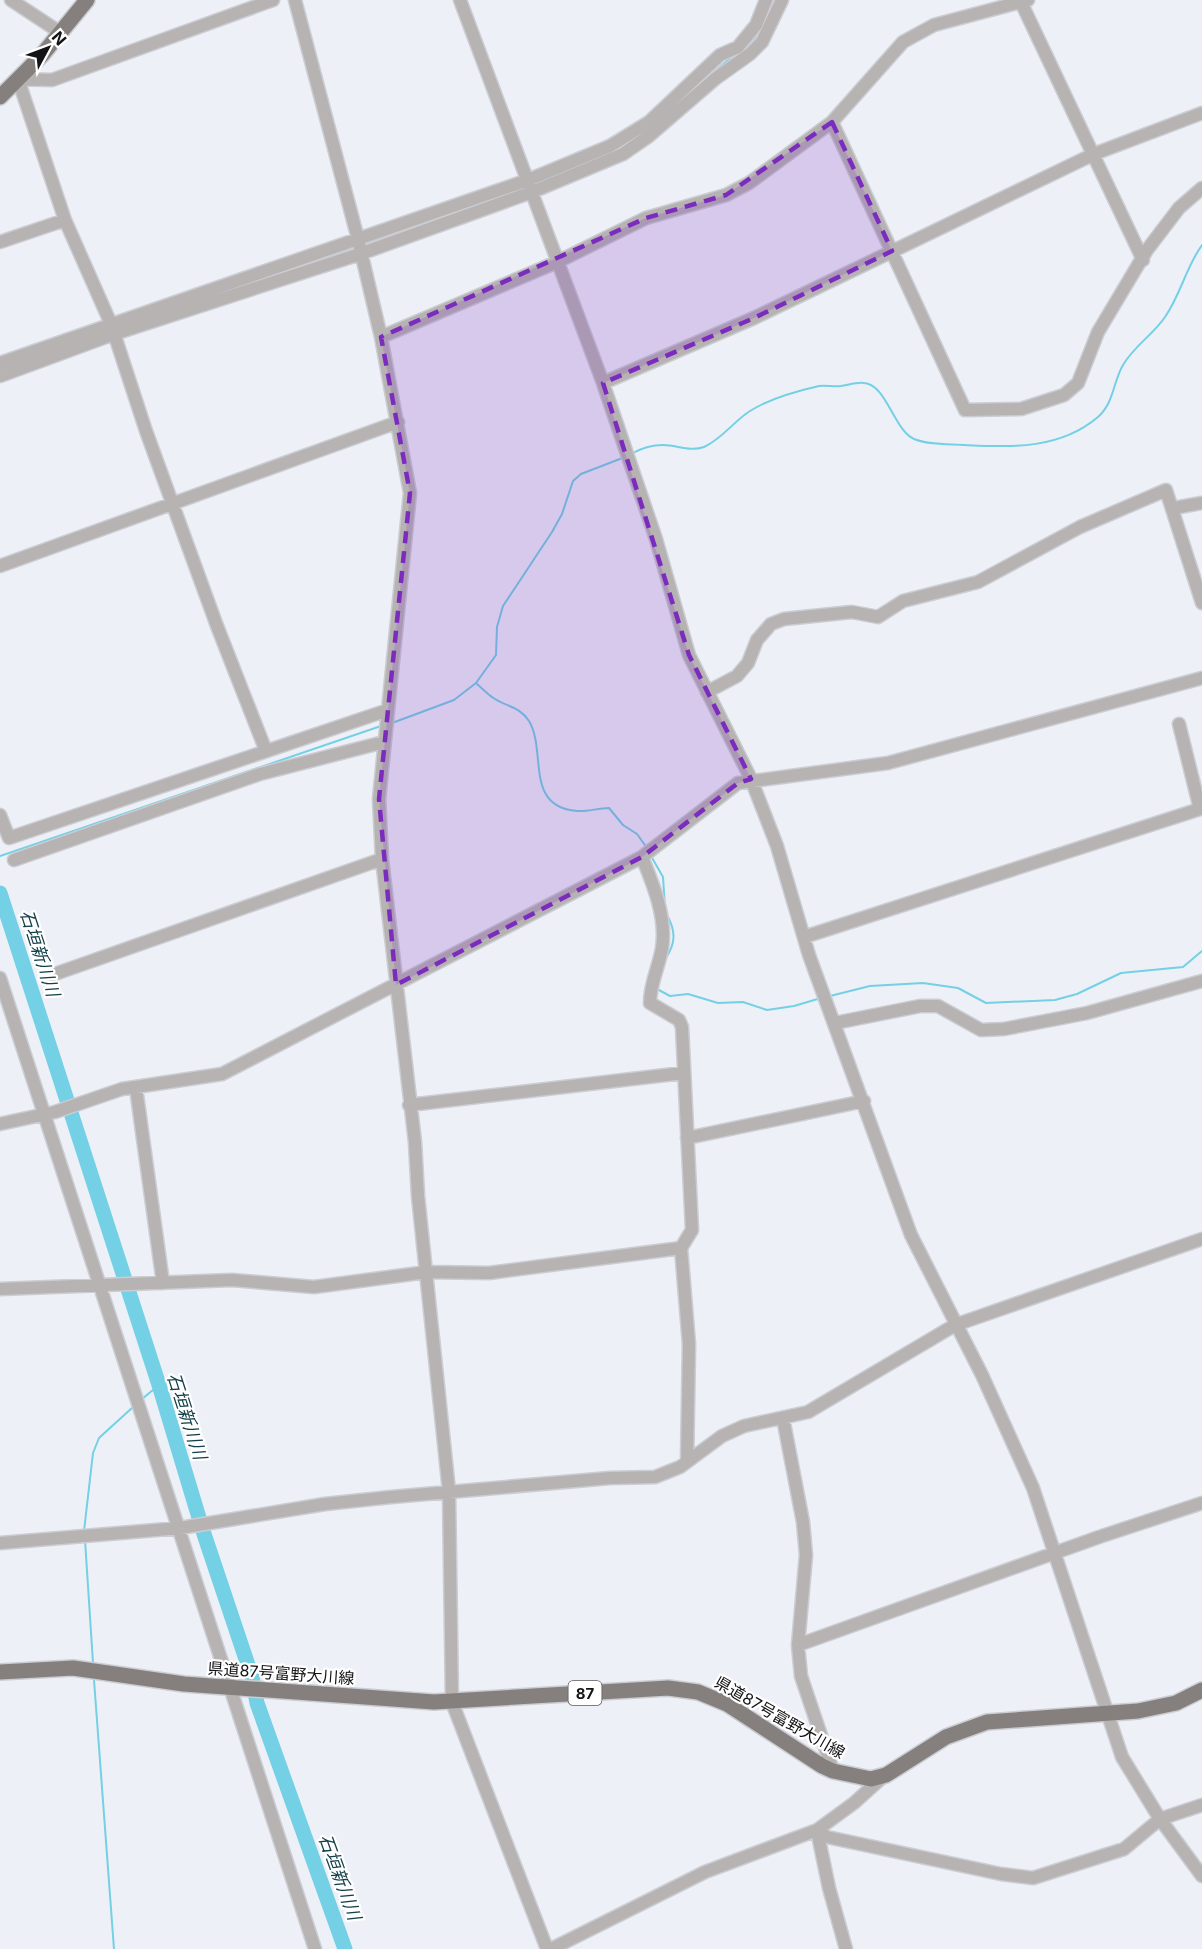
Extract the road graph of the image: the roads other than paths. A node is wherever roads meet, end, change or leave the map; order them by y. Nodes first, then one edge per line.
1 (10, 0) edge
2 (87, 0) edge
3 (273, 0) edge
4 (295, 0) edge
5 (460, 0) edge
6 (766, 0) edge
7 (782, 0) edge
8 (1023, 1) edge
9 (61, 33) junction
10 (18, 79) junction
11 (0, 97) edge
12 (1202, 113) edge
13 (832, 122) junction
14 (1094, 154) junction
15 (528, 180) junction
16 (1202, 188) edge
17 (532, 192) junction
18 (65, 220) junction
19 (358, 239) junction
20 (0, 242) edge
21 (892, 251) junction
22 (360, 254) junction
23 (1143, 260) junction
24 (557, 262) junction
25 (113, 329) junction
26 (381, 337) junction
27 (0, 363) edge
28 (0, 376) edge
29 (603, 383) junction
30 (398, 422) junction
31 (1202, 503) edge
32 (174, 504) junction
33 (1174, 508) junction
34 (0, 566) edge
35 (1202, 603) edge
36 (1202, 678) edge
37 (707, 692) junction
38 (388, 710) junction
39 (1179, 724) dead end
40 (384, 742) junction
41 (266, 751) junction
42 (751, 779) junction
43 (0, 815) edge
44 (642, 857) junction
45 (381, 859) junction
46 (14, 860) dead end
47 (804, 938) junction
48 (52, 975) dead end
49 (0, 978) edge
50 (1202, 981) edge
51 (396, 985) junction
52 (835, 1023) junction
53 (683, 1073) junction
54 (136, 1088) junction
55 (864, 1101) junction
56 (409, 1105) junction
57 (51, 1113) junction
58 (0, 1124) edge
59 (687, 1138) junction
60 (1202, 1239) edge
61 (681, 1248) junction
62 (427, 1272) junction
63 (163, 1283) junction
64 (106, 1285) junction
65 (0, 1289) edge
66 (955, 1325) junction
67 (783, 1418) junction
68 (687, 1462) junction
69 (449, 1491) junction
70 (1202, 1503) edge
71 (186, 1527) junction
72 (0, 1543) edge
73 (1054, 1553) junction
74 (798, 1645) junction
75 (0, 1672) edge
76 (237, 1689) junction
77 (1202, 1690) edge
78 (452, 1702) junction
79 (1107, 1714) junction
80 (833, 1771) junction
81 (886, 1775) junction
82 (1202, 1805) edge
83 (1160, 1820) junction
84 (817, 1830) junction
85 (1202, 1876) edge
86 (315, 1949) edge
87 (549, 1949) edge
88 (846, 1949) edge

1 - 9 street
2 - 9 main road
3 - 10 street
4 - 19 street
5 - 15 street
6 - 15 street
7 - 17 street
8 - 13 street
8 - 14 street
9 - 10 main road
10 - 11 main road
10 - 18 street
12 - 14 street
13 - 21 street
13 - 24 street
14 - 21 street
14 - 23 street
15 - 17 street
15 - 19 street
16 - 23 street
17 - 22 street
17 - 24 street
18 - 20 street
18 - 25 street
19 - 22 street
19 - 25 street
21 - 23 street
21 - 29 street
22 - 25 street
22 - 26 street
24 - 26 street
24 - 29 street
25 - 27 street
25 - 28 street
25 - 32 street
26 - 30 street
29 - 37 street
30 - 32 street
30 - 38 street
31 - 33 street
32 - 34 street
32 - 41 street
33 - 35 street
33 - 37 street
36 - 42 street
37 - 42 street
38 - 40 street
38 - 41 street
39 - 47 street
40 - 45 street
40 - 46 street
41 - 43 street
42 - 44 street
42 - 47 street
44 - 51 street
44 - 53 street
45 - 48 street
45 - 51 street
47 - 52 street
49 - 57 street
50 - 52 street
51 - 54 street
51 - 56 street
52 - 55 street
53 - 56 street
53 - 59 street
54 - 57 street
54 - 63 street
55 - 59 street
55 - 66 street
56 - 62 street
57 - 58 street
57 - 64 street
59 - 61 street
60 - 66 street
61 - 62 street
61 - 68 street
62 - 63 street
62 - 69 street
63 - 64 street
64 - 65 street
64 - 71 street
66 - 67 street
66 - 73 street
67 - 68 street
67 - 74 street
68 - 69 street
69 - 71 street
69 - 78 street
70 - 73 street
71 - 72 street
71 - 76 street
73 - 74 street
73 - 79 street
74 - 80 street
75 - 76 main road, 県道87号富野大川線 / 87
76 - 78 main road, 県道87号富野大川線 / 87
76 - 86 street
77 - 79 main road, 県道87号富野大川線 / 87
78 - 80 main road, 県道87号富野大川線 / 87
78 - 87 street
79 - 81 main road, 県道87号富野大川線 / 87
79 - 83 street
80 - 81 main road, 県道87号富野大川線 / 87
81 - 84 street
82 - 83 street
83 - 84 street
83 - 85 street
84 - 87 street
84 - 88 street

